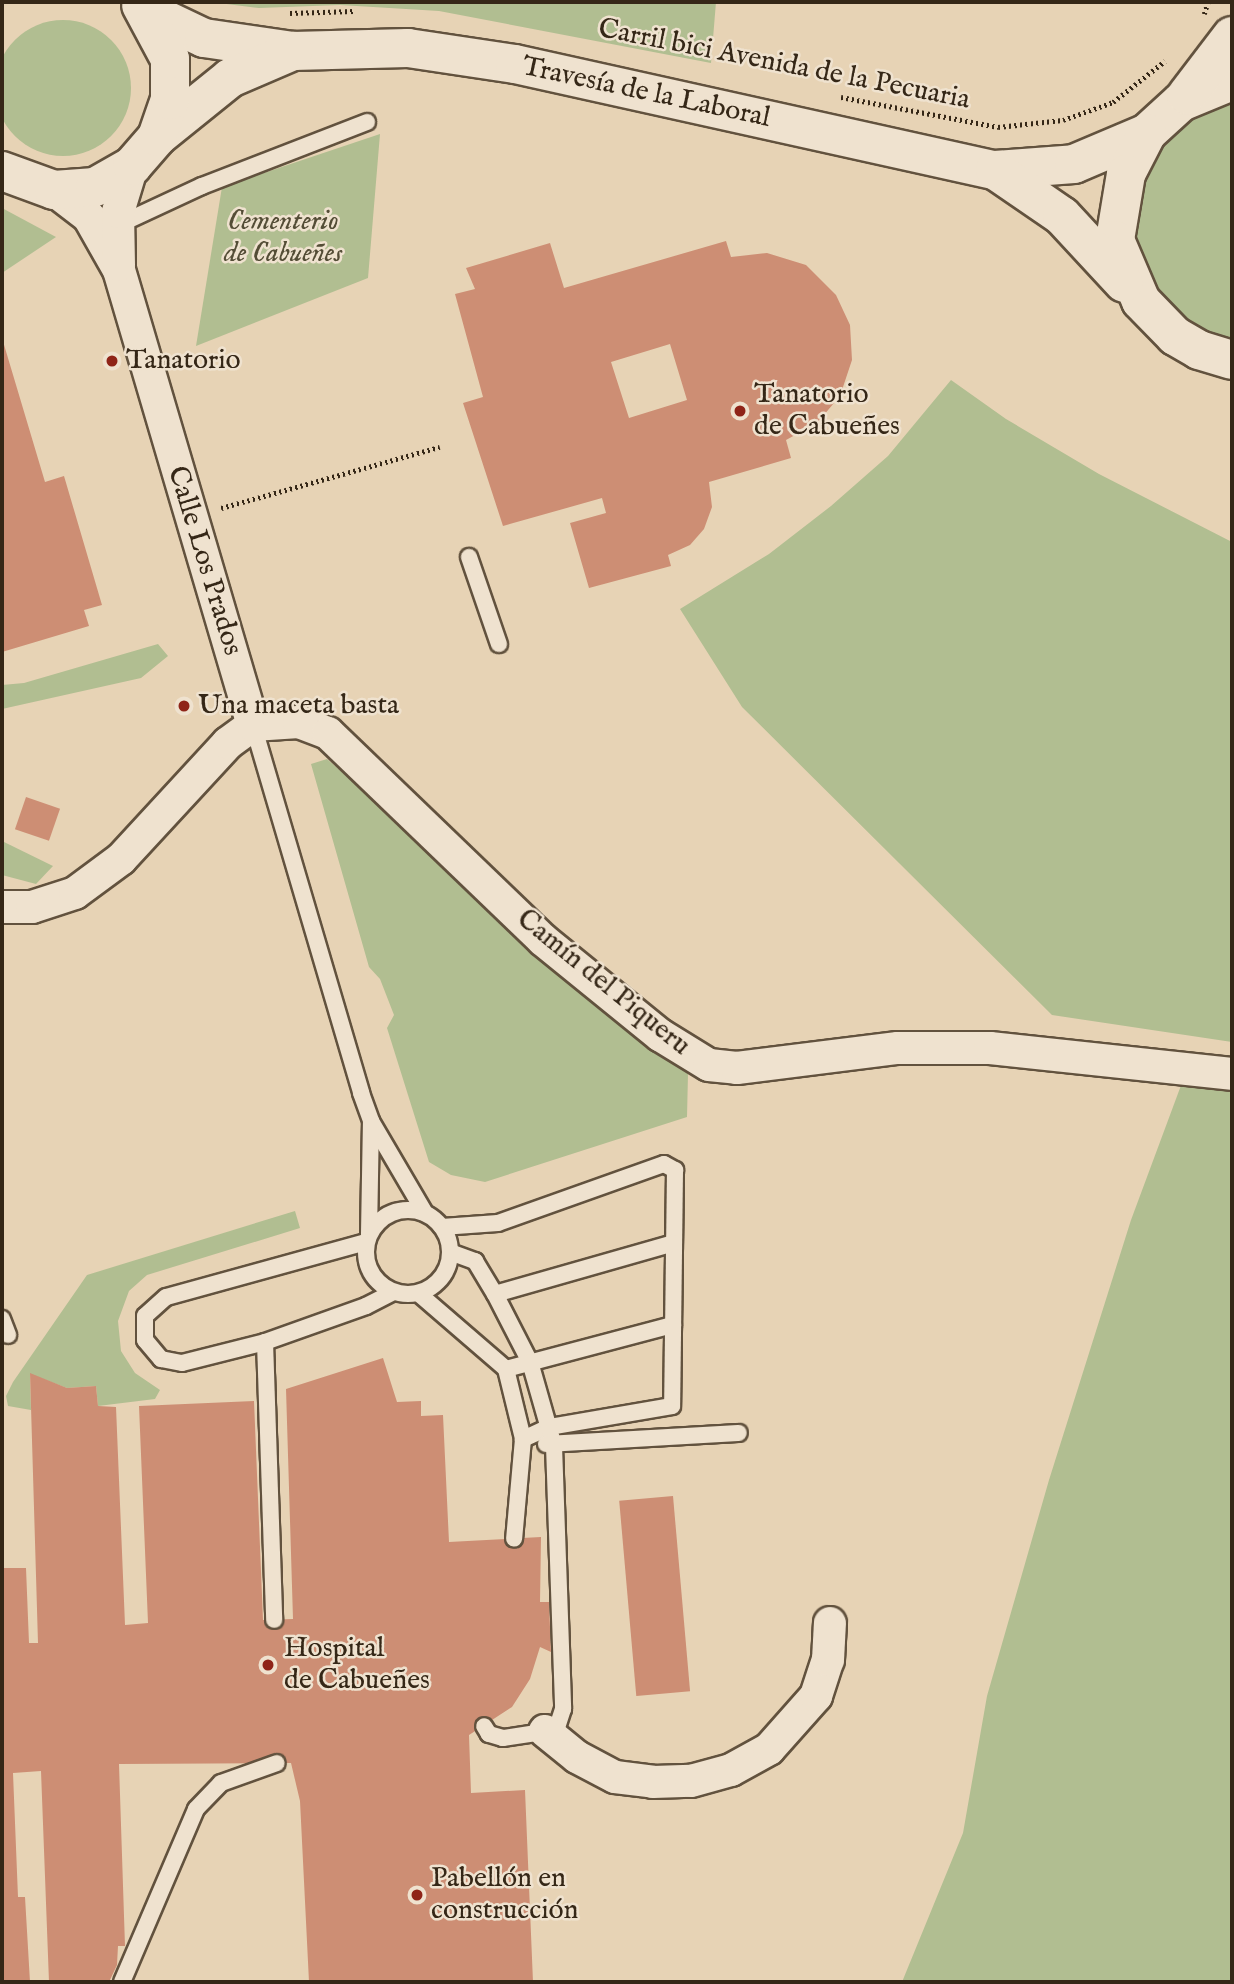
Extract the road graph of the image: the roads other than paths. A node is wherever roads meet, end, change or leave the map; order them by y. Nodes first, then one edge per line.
1 (143, 7) edge
2 (1216, 30) edge
3 (293, 51) junction
4 (1232, 81) edge
5 (1181, 102) junction
6 (367, 122) dead end
7 (1147, 133) junction
8 (157, 137) junction
9 (132, 166) junction
10 (995, 170) junction
11 (2, 171) edge
12 (54, 190) junction
13 (118, 225) junction
14 (119, 270) junction
15 (1141, 301) junction
16 (1232, 360) edge
17 (469, 557) dead end
18 (499, 645) dead end
19 (253, 725) junction
20 (2, 907) edge
21 (1232, 1074) edge
22 (371, 1121) junction
23 (425, 1213) junction
24 (442, 1227) junction
25 (368, 1238) junction
26 (674, 1243) junction
27 (450, 1252) junction
28 (393, 1292) junction
29 (418, 1293) junction
30 (495, 1294) junction
31 (2, 1319) edge
32 (673, 1325) junction
33 (8, 1335) dead end
34 (265, 1342) junction
35 (530, 1362) junction
36 (506, 1369) junction
37 (549, 1427) junction
38 (738, 1433) dead end
39 (523, 1439) junction
40 (554, 1446) junction
41 (514, 1539) dead end
42 (274, 1620) dead end
43 (830, 1623) dead end
44 (484, 1726) dead end
45 (545, 1731) junction
46 (277, 1763) dead end
47 (122, 1982) edge

1 - 3 street, Travesía de la Laboral
1 - 8 street
2 - 5 street
3 - 8 street, Travesía de la Laboral
3 - 10 street, Travesía de la Laboral
4 - 5 street
5 - 7 street
6 - 13 lane
7 - 10 street, Travesía de la Laboral
7 - 15 street
8 - 9 street
9 - 12 street
9 - 13 street, Calle Los Prados
10 - 15 street, Travesía de la Laboral
11 - 12 street
12 - 14 street, Calle Los Prados
13 - 14 street, Calle Los Prados
14 - 19 street, Calle Los Prados
15 - 16 street, Travesía de la Laboral
17 - 18 lane
19 - 20 street
19 - 21 street, Camín del Piqueru
19 - 22 lane, Calle Los Prados
22 - 23 lane
22 - 25 lane
23 - 24 lane
23 - 25 lane
24 - 26 lane
24 - 27 lane
25 - 28 lane
25 - 34 lane
26 - 30 lane
26 - 32 lane
27 - 29 lane
27 - 30 lane
28 - 29 lane
28 - 34 lane
29 - 36 lane
30 - 35 lane
31 - 33 lane
32 - 35 lane
32 - 37 lane
34 - 42 lane
35 - 36 lane
35 - 37 lane
36 - 39 lane
37 - 39 lane
37 - 40 lane
38 - 40 lane
39 - 40 lane
39 - 41 lane
40 - 45 lane
43 - 45 street
44 - 45 lane
46 - 47 lane

